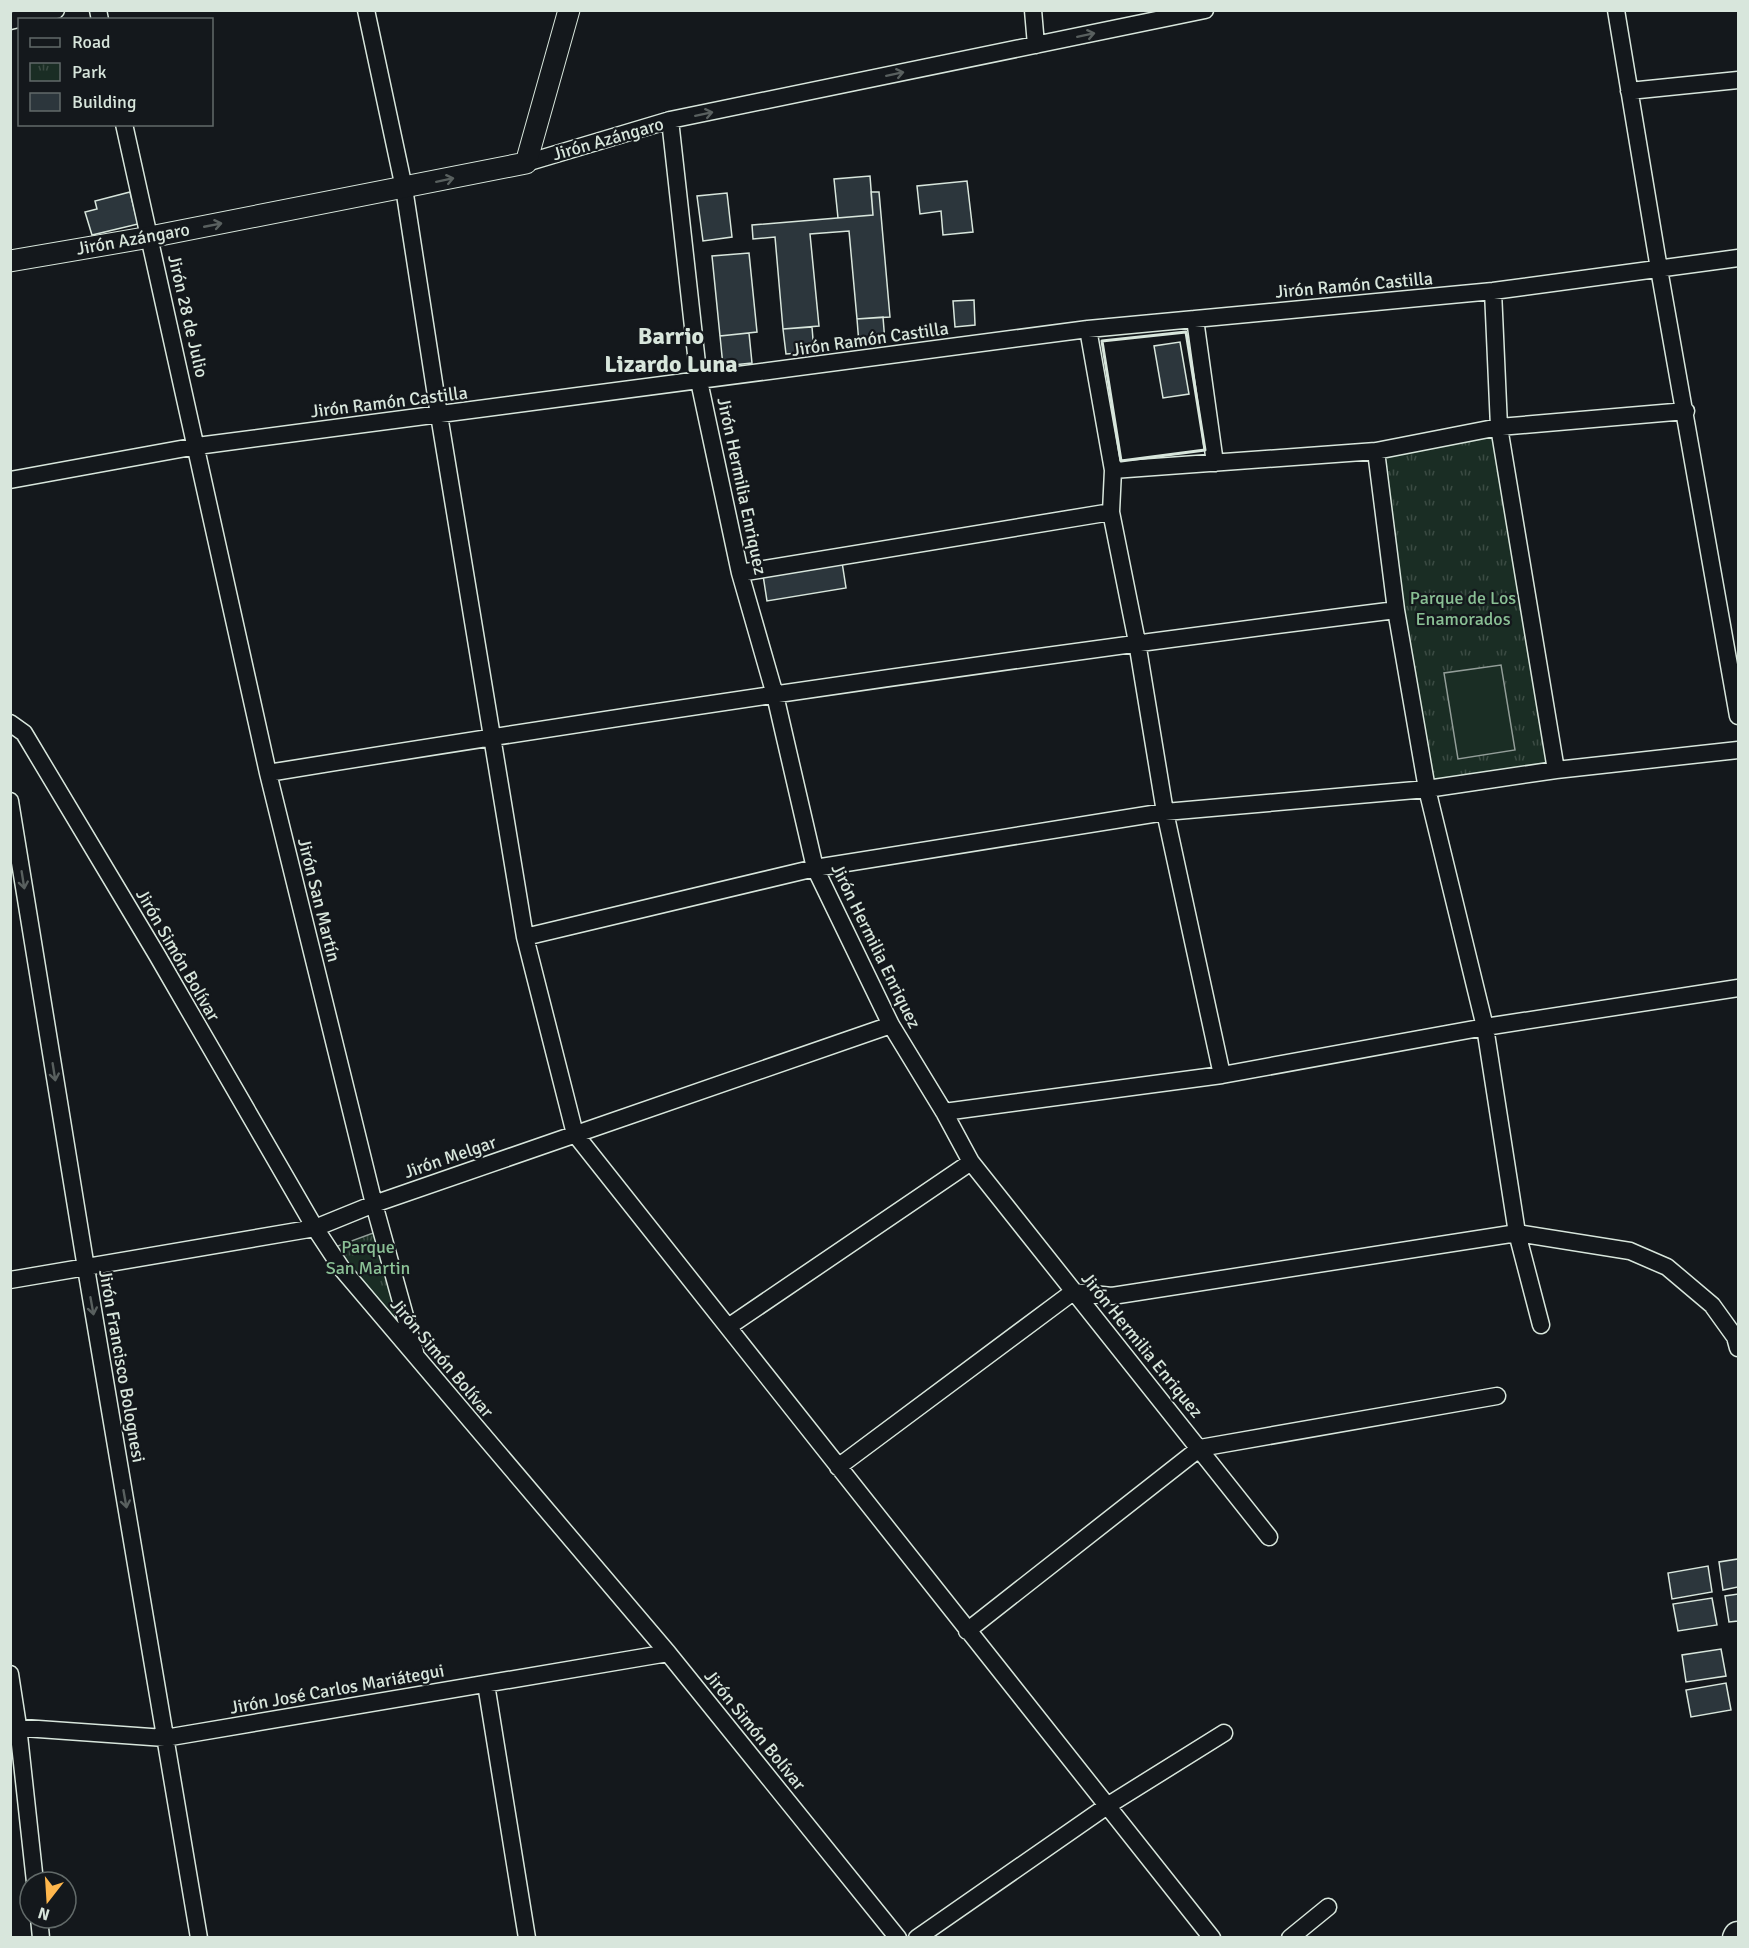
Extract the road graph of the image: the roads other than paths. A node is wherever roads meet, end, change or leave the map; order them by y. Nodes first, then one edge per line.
1 (56, 10) edge
2 (366, 10) edge
3 (569, 10) edge
4 (1033, 10) edge
5 (1205, 10) edge
6 (1616, 10) edge
7 (23, 18) edge
8 (1036, 45) junction
9 (1738, 80) edge
10 (1629, 91) junction
11 (670, 120) junction
12 (124, 126) edge
13 (526, 163) junction
14 (404, 188) junction
15 (150, 237) junction
16 (1738, 258) edge
17 (10, 261) edge
18 (1659, 269) junction
19 (1493, 291) junction
20 (1195, 319) junction
21 (1088, 329) junction
22 (699, 381) junction
23 (1686, 411) junction
24 (439, 415) junction
25 (1499, 427) junction
26 (197, 446) junction
27 (1376, 451) junction
28 (1215, 463) junction
29 (1113, 470) junction
30 (10, 480) edge
31 (1111, 512) junction
32 (740, 573) junction
33 (1396, 610) junction
34 (1137, 642) junction
35 (775, 695) junction
36 (1738, 716) edge
37 (15, 731) edge
38 (491, 737) junction
39 (1738, 750) edge
40 (1556, 770) junction
41 (268, 774) junction
42 (1427, 789) junction
43 (10, 801) edge
44 (1165, 812) junction
45 (814, 867) junction
46 (525, 937) junction
47 (1738, 988) edge
48 (891, 1025) junction
49 (1485, 1027) junction
50 (1222, 1075) junction
51 (944, 1112) junction
52 (575, 1134) junction
53 (971, 1161) junction
54 (374, 1204) junction
55 (315, 1228) junction
56 (1517, 1233) junction
57 (86, 1268) junction
58 (10, 1280) edge
59 (1073, 1292) junction
60 (1541, 1326) dead end
61 (728, 1328) junction
62 (1738, 1348) edge
63 (417, 1360) junction
64 (1497, 1396) dead end
65 (1200, 1448) junction
66 (838, 1467) junction
67 (1269, 1537) dead end
68 (968, 1631) junction
69 (668, 1653) junction
70 (10, 1674) edge
71 (486, 1684) junction
72 (14, 1727) edge
73 (1224, 1733) dead end
74 (165, 1738) junction
75 (1107, 1806) junction
76 (33, 1870) edge
77 (1328, 1907) dead end
78 (199, 1938) edge
79 (527, 1938) edge
80 (898, 1938) edge
81 (917, 1938) edge
82 (1212, 1938) edge
83 (1290, 1938) edge

1 - 7 street
2 - 14 street
3 - 13 street
4 - 8 street
8 -> 5 street, Jirón Azángaro
6 - 10 street
11 -> 8 street, Jirón Azángaro
9 - 10 street
10 - 18 street
11 - 13 street, Jirón Azángaro
11 - 22 street, Jirón Hermilia Enriquez
12 - 15 street, Jirón 28 de Julio
14 -> 13 street, Jirón Azángaro
15 -> 14 street, Jirón Azángaro
14 - 24 street
15 - 17 street, Jirón Azángaro
15 - 26 street, Jirón 28 de Julio
16 - 18 street, Jirón Ramón Castilla
18 - 19 street, Jirón Ramón Castilla
18 - 23 street
19 - 20 street, Jirón Ramón Castilla
19 - 25 street
20 - 21 street, Jirón Ramón Castilla
20 - 28 street
21 - 22 street, Jirón Ramón Castilla
21 - 29 street
22 - 24 street, Jirón Ramón Castilla
22 - 32 street, Jirón Hermilia Enriquez
23 - 25 street
23 - 36 street
24 - 26 street, Jirón Ramón Castilla
24 - 38 street
25 - 27 street
25 - 40 street
26 - 30 street, Jirón Ramón Castilla
26 - 41 street, Jirón San Martín
27 - 28 street
27 - 33 street
28 - 29 street
29 - 31 street
31 - 32 street
31 - 34 street
32 - 35 street, Jirón Hermilia Enriquez
33 - 34 street
33 - 42 street
34 - 35 street
34 - 44 street
35 - 38 street
35 - 45 street, Jirón Hermilia Enriquez
37 - 55 street, Jirón Simón Bolívar
38 - 41 street
38 - 46 street
39 - 40 street
40 - 42 street
41 - 54 street, Jirón San Martín
42 - 44 street
42 - 49 street
43 -> 57 street, Jirón Francisco Bolognesi
44 - 45 street
44 - 50 street
45 - 46 street
45 - 48 street, Jirón Hermilia Enriquez
46 - 52 street
47 - 49 street
48 - 51 street, Jirón Hermilia Enriquez
48 - 52 street, Jirón Melgar
49 - 50 street
49 - 56 street
50 - 51 street
51 - 53 street, Jirón Hermilia Enriquez
52 - 54 street, Jirón Melgar
52 - 61 street
53 - 59 street, Jirón Hermilia Enriquez
53 - 61 street
54 - 55 street, Jirón Melgar
54 - 63 street, Jirón San Martín
55 - 57 street, Jirón Melgar
55 - 63 street, Jirón Simón Bolívar
56 - 59 street
56 - 60 street
56 - 62 street
57 - 58 street, Jirón Melgar
57 -> 74 street, Jirón Francisco Bolognesi
59 - 65 street, Jirón Hermilia Enriquez
59 - 66 street
61 - 66 street
63 - 69 street, Jirón Simón Bolívar
64 - 65 street
65 - 67 street, Jirón Hermilia Enriquez
65 - 68 street
66 - 68 street
68 - 75 street
69 - 71 street, Jirón José Carlos Mariátegui
69 - 80 street, Jirón Simón Bolívar
70 - 72 street
71 - 74 street, Jirón José Carlos Mariátegui
71 - 79 street
72 - 74 street, Jirón José Carlos Mariátegui
72 - 76 street
73 - 75 street
74 - 78 street, Jirón Francisco Bolognesi
75 - 81 street
75 - 82 street
77 - 83 street

